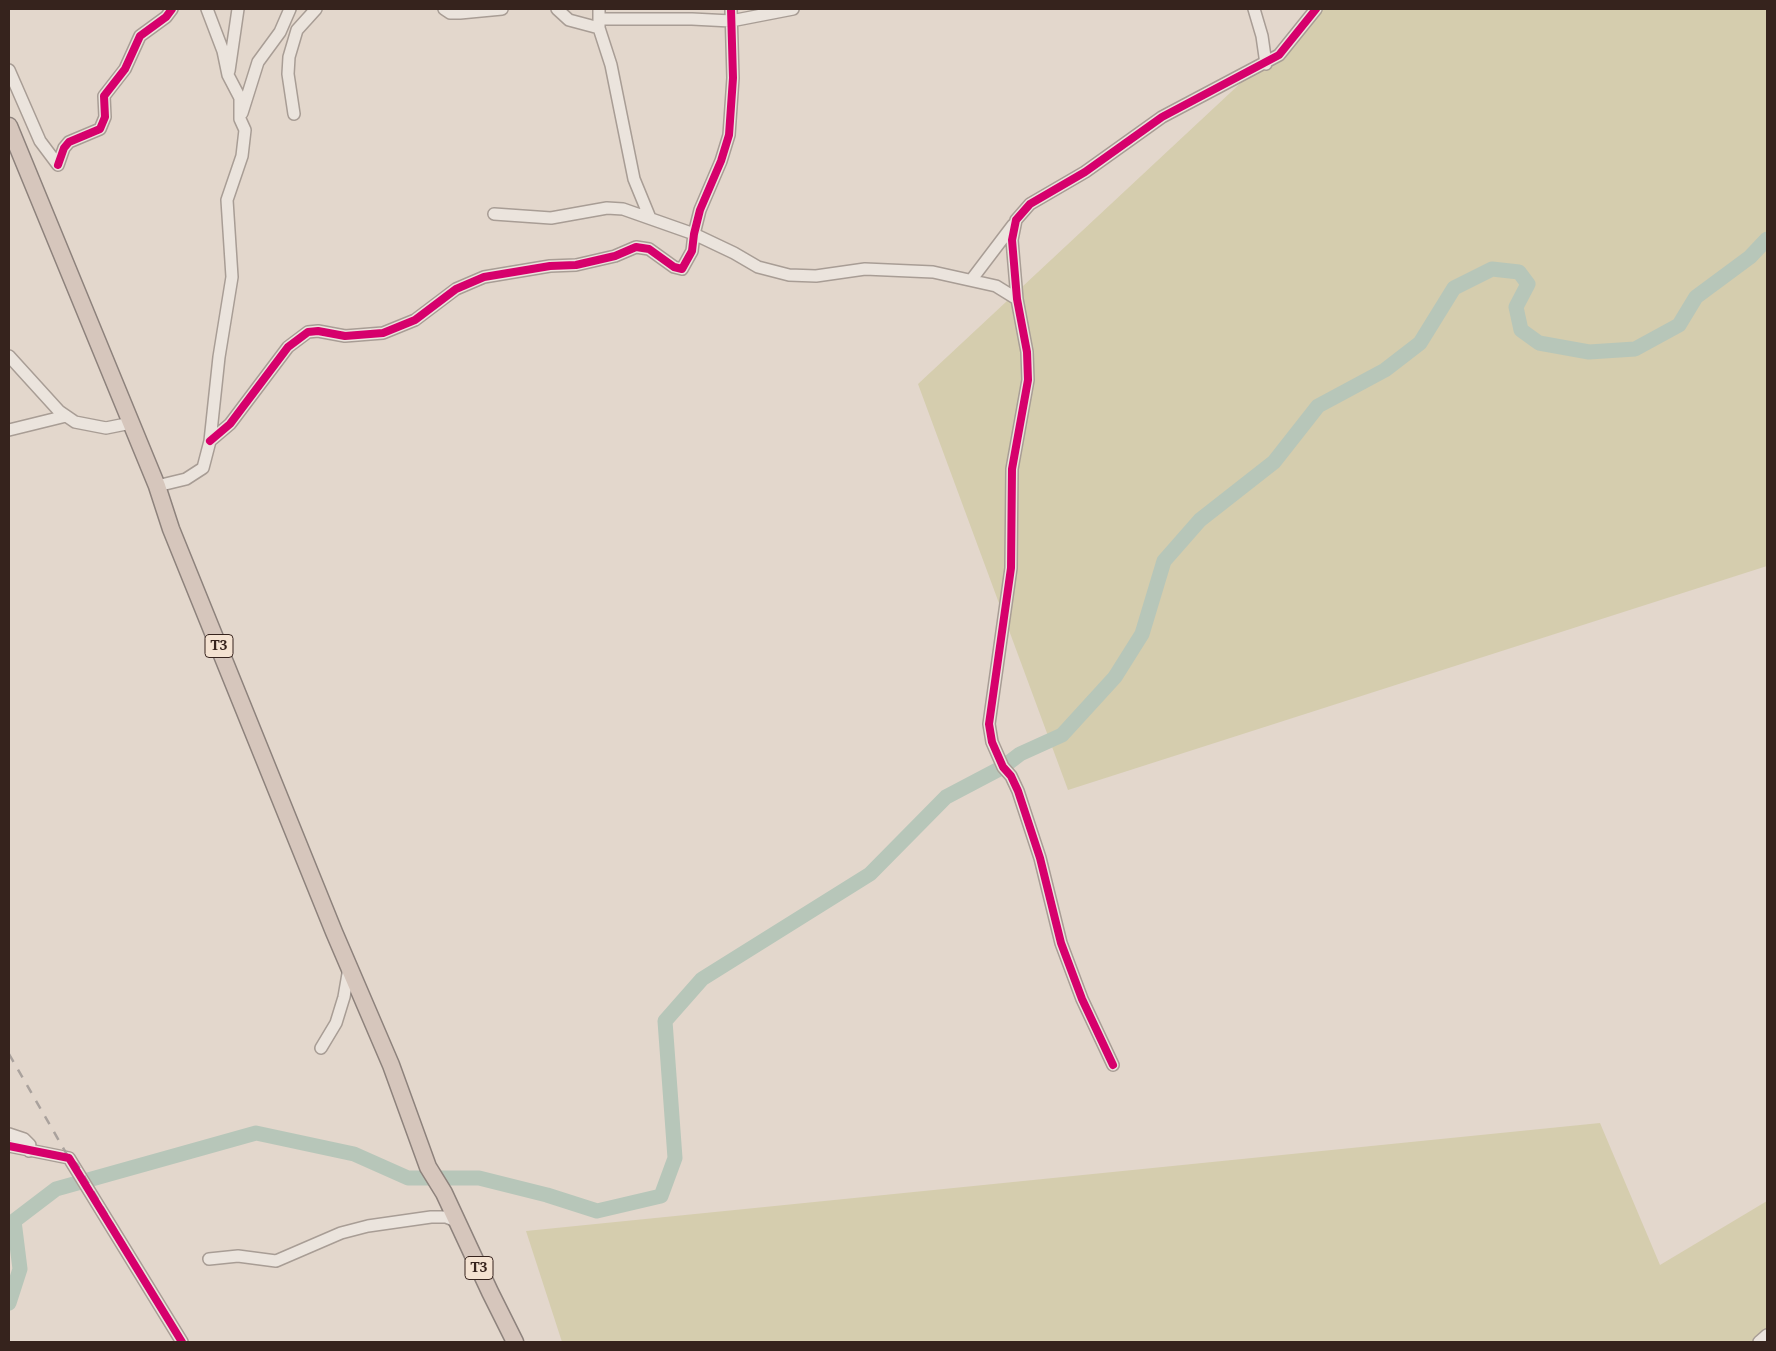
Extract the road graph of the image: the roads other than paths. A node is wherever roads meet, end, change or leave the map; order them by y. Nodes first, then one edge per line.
1 (172, 9) edge
2 (207, 9) edge
3 (238, 9) edge
4 (290, 9) edge
5 (316, 9) edge
6 (444, 9) edge
7 (502, 9) edge
8 (557, 9) edge
9 (731, 9) edge
10 (793, 9) edge
11 (1254, 9) edge
12 (1316, 9) edge
13 (599, 19) edge
14 (731, 21) junction
15 (1266, 64) junction
16 (9, 70) edge
17 (228, 75) junction
18 (294, 114) dead end
19 (240, 120) junction
20 (9, 126) edge
21 (494, 214) dead end
22 (650, 218) junction
23 (1016, 220) junction
24 (694, 234) junction
25 (972, 279) junction
26 (1018, 300) junction
27 (9, 357) edge
28 (66, 416) junction
29 (131, 423) junction
30 (9, 430) edge
31 (210, 441) junction
32 (156, 486) junction
33 (346, 961) junction
34 (321, 1048) dead end
35 (1113, 1066) dead end
36 (9, 1134) edge
37 (9, 1146) edge
38 (29, 1151) junction
39 (458, 1222) junction
40 (210, 1259) dead end
41 (1767, 1335) edge
42 (182, 1342) edge
43 (515, 1342) edge
44 (1759, 1342) edge

1 - 16 street
2 - 17 street
3 - 17 street
4 - 19 street
5 - 18 street
6 - 7 street
8 - 13 street
9 - 14 street
10 - 14 street
11 - 15 street
12 - 15 street
13 - 14 street
13 - 22 street
14 - 24 street
15 - 23 street
17 - 19 street
19 - 31 street
20 - 29 highway, T3
21 - 22 street
22 - 24 street
23 - 25 street
23 - 26 street
24 - 25 street
24 - 31 street
25 - 26 street
26 - 35 street
27 - 28 street
28 - 29 street
28 - 30 street
29 - 32 highway, T3
31 - 32 street
32 - 33 highway, T3
33 - 34 street
33 - 39 highway, T3
36 - 38 street
37 - 38 street
38 - 42 street
39 - 40 street
39 - 43 highway, T3
41 - 44 street

